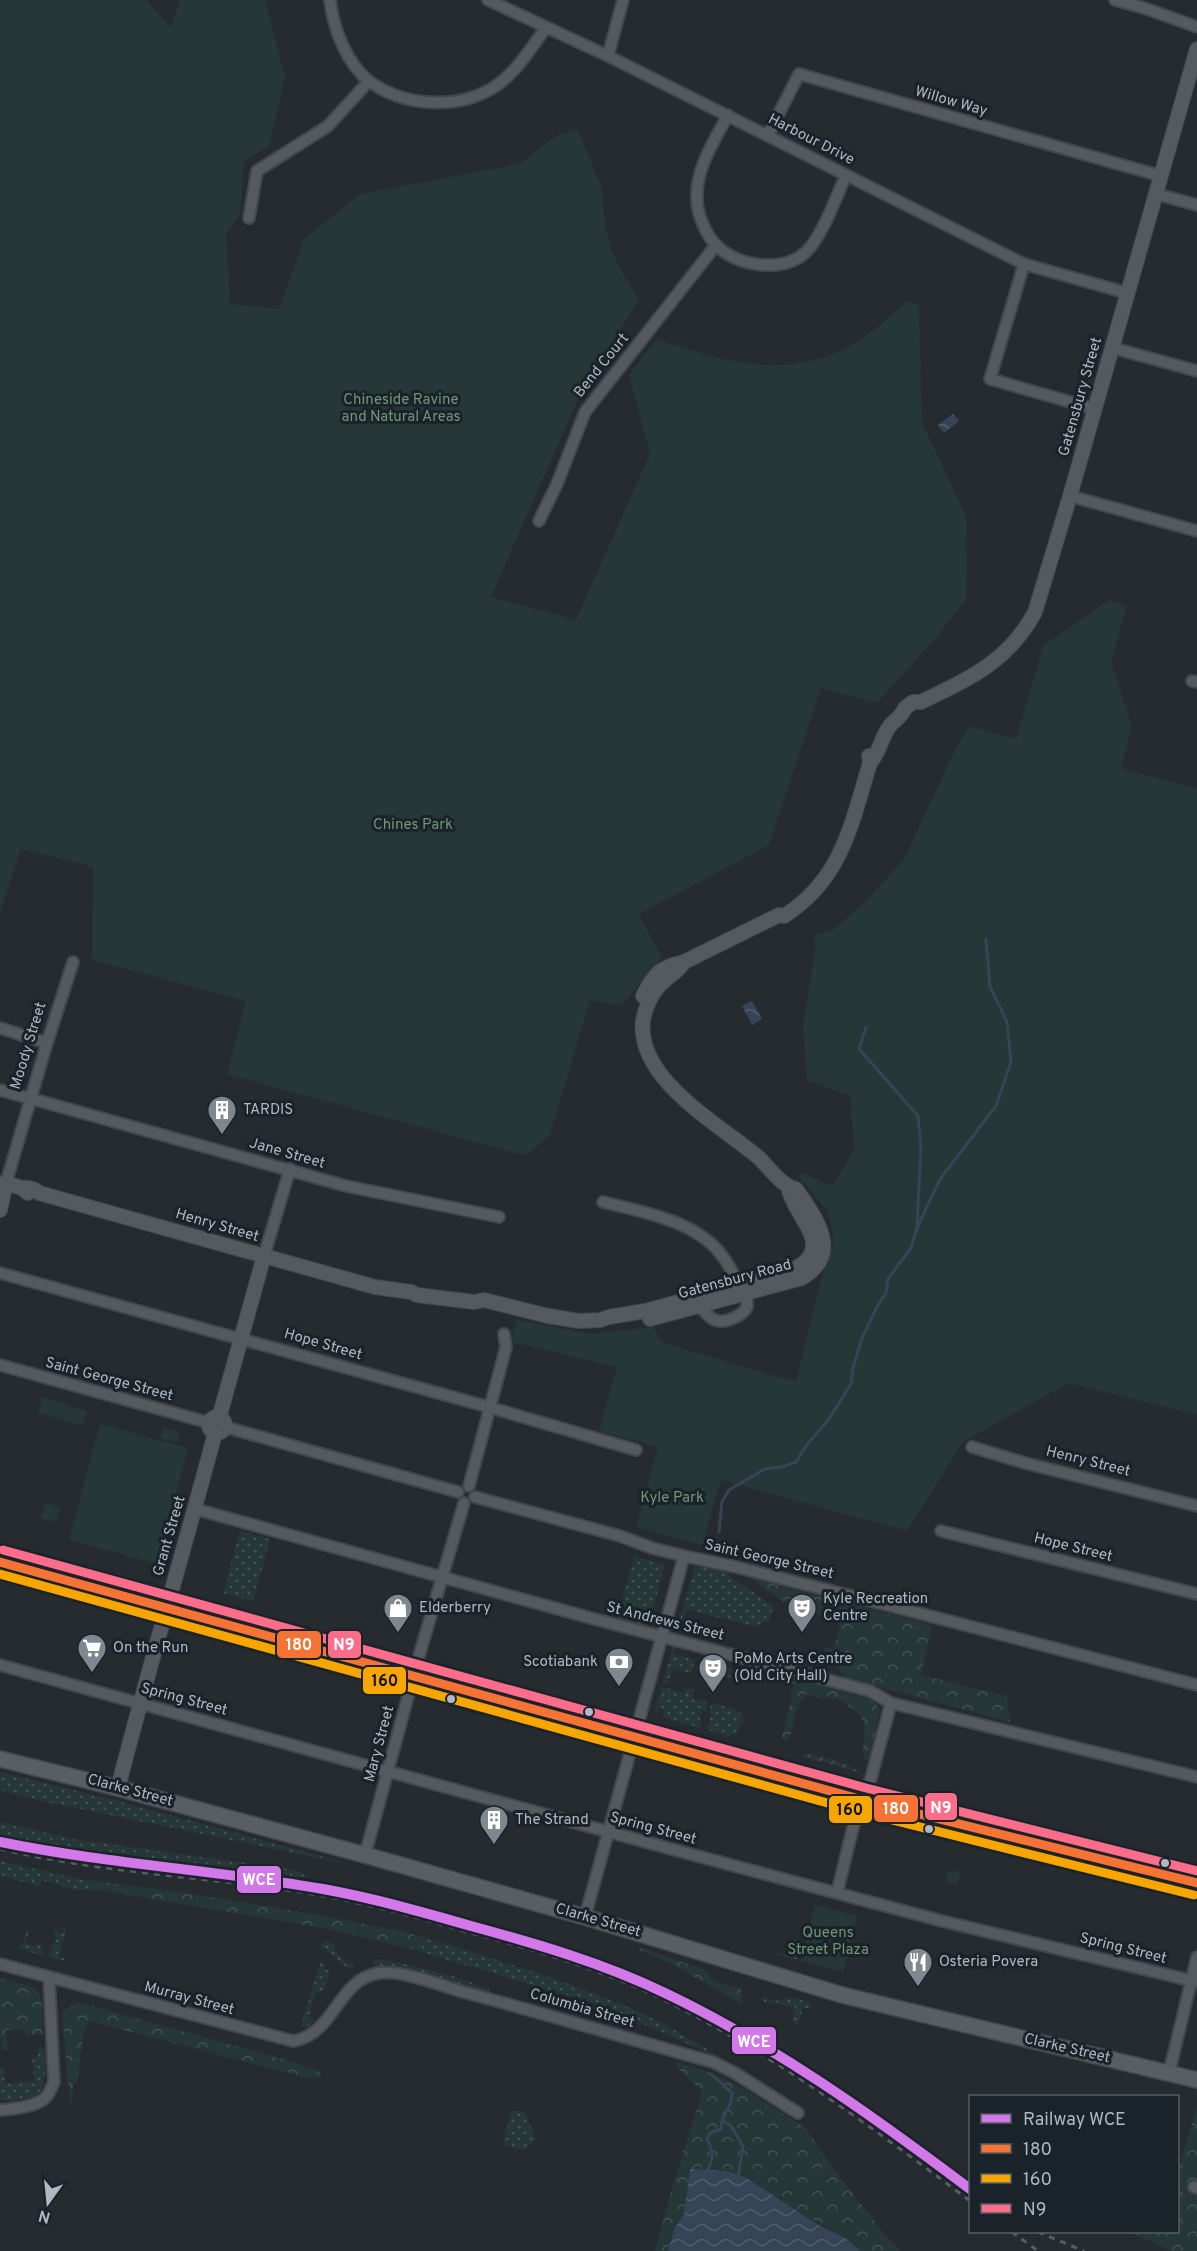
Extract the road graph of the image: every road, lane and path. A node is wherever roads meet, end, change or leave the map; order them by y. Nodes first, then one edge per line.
1 (330, 0) edge
2 (488, 0) edge
3 (623, 0) edge
4 (1115, 0) edge
5 (1197, 27) edge
6 (546, 28) junction
7 (1197, 49) edge
8 (608, 56) junction
9 (369, 81) junction
10 (728, 115) junction
11 (768, 135) junction
12 (846, 175) junction
13 (1161, 176) junction
14 (1156, 194) junction
15 (1197, 205) edge
16 (249, 218) dead end
17 (716, 245) junction
18 (1024, 264) junction
19 (1127, 293) junction
20 (1113, 348) junction
21 (1197, 371) edge
22 (1095, 409) junction
23 (1070, 496) junction
24 (539, 521) dead end
25 (1197, 531) edge
26 (921, 702) joint
27 (73, 962) dead end
28 (0, 1028) edge
29 (47, 1043) junction
30 (0, 1090) edge
31 (30, 1098) junction
32 (290, 1169) junction
33 (3, 1183) edge
34 (603, 1202) dead end
35 (0, 1210) edge
36 (499, 1217) dead end
37 (264, 1256) junction
38 (0, 1273) edge
39 (740, 1289) junction
40 (386, 1290) joint
41 (700, 1306) junction
42 (600, 1320) junction
43 (504, 1334) dead end
44 (241, 1338) junction
45 (0, 1365) edge
46 (489, 1408) junction
47 (217, 1425) junction
48 (972, 1447) dead end
49 (636, 1450) dead end
50 (469, 1486) junction
51 (458, 1492) junction
52 (475, 1497) junction
53 (464, 1503) junction
54 (1197, 1506) edge
55 (195, 1509) junction
56 (941, 1531) dead end
57 (684, 1556) junction
58 (0, 1562) edge
59 (443, 1578) junction
60 (1197, 1594) edge
61 (166, 1608) junction
62 (663, 1637) junction
63 (0, 1665) edge
64 (413, 1677) junction
65 (1197, 1685) edge
66 (891, 1703) junction
67 (141, 1704) junction
68 (634, 1736) junction
69 (0, 1759) edge
70 (388, 1772) junction
71 (1197, 1777) edge
72 (118, 1788) junction
73 (863, 1800) junction
74 (607, 1832) junction
75 (365, 1855) junction
76 (1197, 1883) edge
77 (837, 1893) junction
78 (585, 1917) junction
79 (1197, 1957) edge
80 (0, 1964) edge
81 (49, 1977) junction
82 (1194, 1982) edge
83 (349, 1989) joint
84 (1169, 2073) junction
85 (1197, 2080) edge
86 (0, 2109) edge
87 (798, 2113) dead end

1 - 9 street
2 - 6 street, Harbour Drive
3 - 8 street
4 - 5 street
6 - 8 street, Harbour Drive
6 - 9 street
7 - 13 street, Gatensbury Street
8 - 10 street, Harbour Drive
9 - 16 street
10 - 11 street, Harbour Drive
10 - 17 street
11 - 12 street, Harbour Drive
11 - 13 street, Willow Way
12 - 17 street
12 - 18 street, Harbour Drive
13 - 14 street, Gatensbury Street
14 - 15 street
14 - 19 street, Gatensbury Street
17 - 24 street, Bend Court
18 - 19 street, Harbour Drive
18 - 22 street
19 - 20 street, Gatensbury Street
20 - 21 street
20 - 22 street, Gatensbury Street
22 - 23 street, Gatensbury Street
23 - 25 street
23 - 26 street, Gatensbury Street
26 - 39 street, Gatensbury Road
27 - 29 street, Moody Street
28 - 29 street
29 - 31 street, Moody Street
30 - 31 street, Jane Street
31 - 32 street, Jane Street
31 - 33 street, Moody Street
32 - 36 street, Jane Street
32 - 37 street, Grant Street
33 - 35 street, Moody Street
33 - 37 street, Henry Street
34 - 39 street
37 - 40 street, Henry Street
37 - 44 street, Grant Street
38 - 44 street, Hope Street
39 - 41 street, Gatensbury Road
39 - 41 street
39 - 42 street, Gatensbury Road
40 - 42 street, Gatensbury Road
41 - 42 street, Gatensbury Road
43 - 46 street
44 - 46 street, Hope Street
44 - 47 street, Grant Street
45 - 47 street, Saint George Street
46 - 49 street, Hope Street
46 - 50 street
47 - 51 street, Saint George Street
47 - 55 street, Grant Street
48 - 54 street, Henry Street
50 - 51 street
50 - 52 street
51 - 53 street
52 - 53 street
52 - 57 street, Saint George Street
53 - 59 street, Mary Street
55 - 59 street, St Andrews Street
55 - 61 street, Grant Street
56 - 60 street, Hope Street
57 - 62 street
57 - 65 street, Saint George Street
58 - 61 main road
59 - 62 street, St Andrews Street
59 - 64 street, Mary Street
61 - 64 main road
61 - 67 street, Grant Street
62 - 66 street, St Andrews Street
62 - 68 street
63 - 67 street, Spring Street
64 - 68 main road
64 - 70 street, Mary Street
66 - 71 street, St Andrews Street
66 - 73 street
67 - 70 street, Spring Street
67 - 72 street, Grant Street
68 - 73 main road
68 - 74 street
69 - 72 main road, Clarke Street
70 - 74 street, Spring Street
70 - 75 street, Mary Street
72 - 75 main road, Clarke Street
73 - 76 main road
73 - 77 street
74 - 77 street, Spring Street
74 - 78 street
75 - 78 main road, Clarke Street
77 - 82 street, Spring Street
78 - 84 main road, Clarke Street
79 - 82 street
80 - 81 street, Murray Street
81 - 83 street, Murray Street
81 - 86 street
82 - 84 street
83 - 87 street, Columbia Street
84 - 85 main road, Clarke Street

